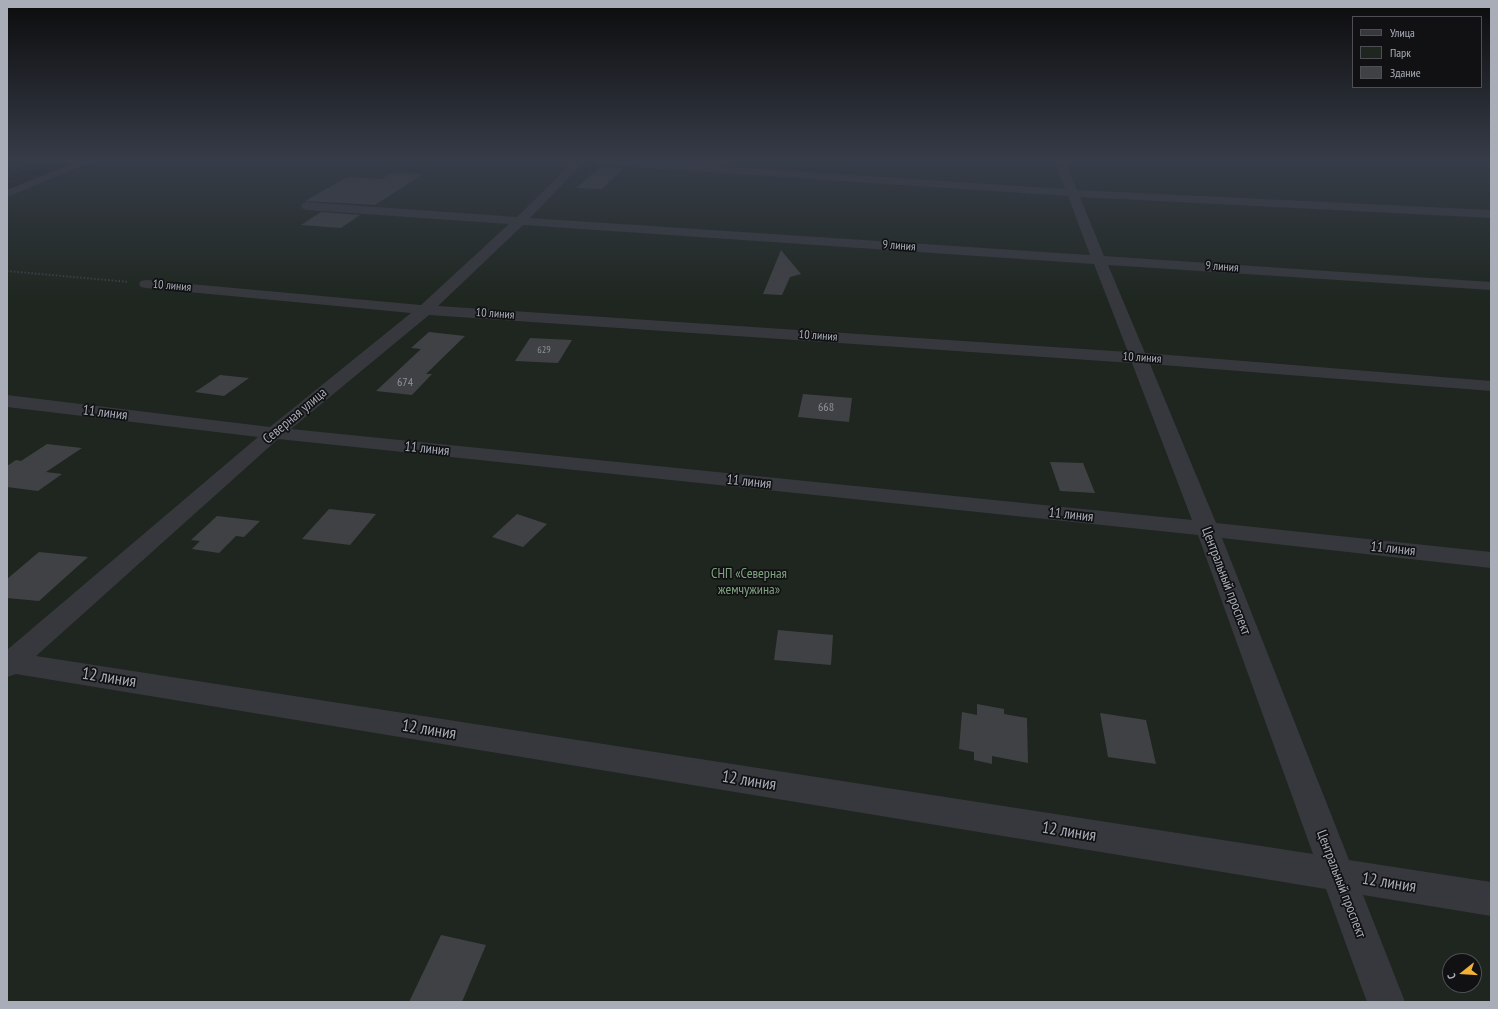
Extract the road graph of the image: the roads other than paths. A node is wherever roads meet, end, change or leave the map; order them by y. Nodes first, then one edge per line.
1 (347, 209) edge
2 (533, 209) edge
3 (1079, 209) edge
4 (1393, 209) edge
5 (1491, 214) edge
6 (520, 222) junction
7 (1098, 259) junction
8 (146, 284) road end
9 (1491, 286) edge
10 (425, 310) junction
11 (1138, 358) junction
12 (1491, 386) edge
13 (7, 401) edge
14 (274, 433) junction
15 (1206, 529) junction
16 (1491, 560) edge
17 (8, 664) edge
18 (1337, 875) junction
19 (1491, 899) edge
20 (1386, 1002) edge

1 - 6 street, 9 линия
2 - 6 street, Северная улица
3 - 7 street, Центральный проспект
4 - 5 street
6 - 7 street, 9 линия
6 - 10 street, Северная улица
7 - 9 street, 9 линия
7 - 11 street, Центральный проспект
8 - 10 street, 10 линия
10 - 11 street, 10 линия
10 - 14 street, Северная улица
11 - 12 street, 10 линия
11 - 15 street, Центральный проспект
13 - 14 street, 11 линия
14 - 15 street, 11 линия
14 - 17 street, Северная улица
15 - 16 street, 11 линия
15 - 18 street, Центральный проспект
17 - 18 street, 12 линия
18 - 19 street, 12 линия
18 - 20 street, Центральный проспект

